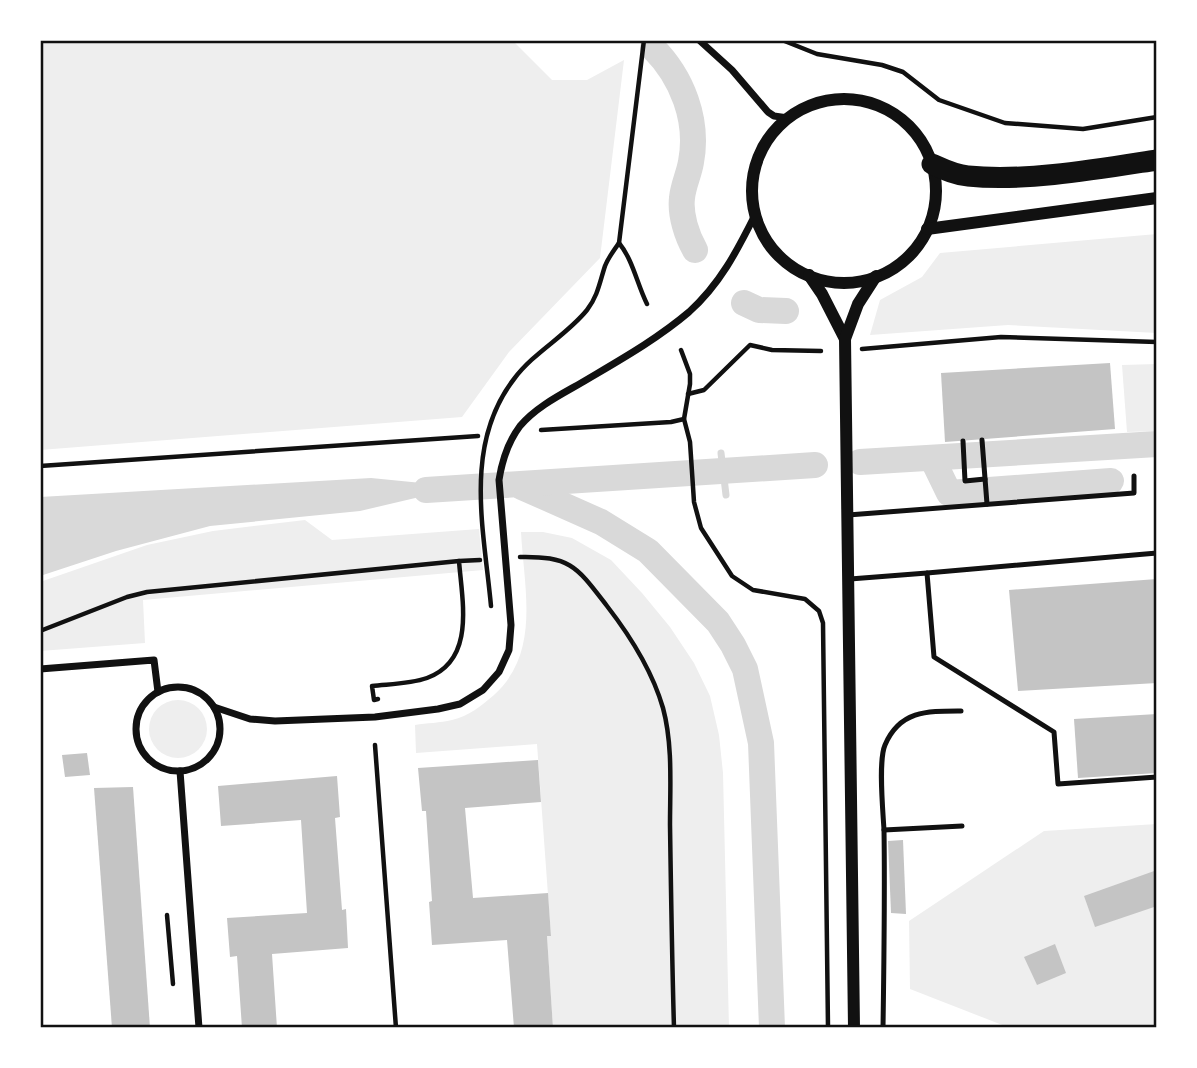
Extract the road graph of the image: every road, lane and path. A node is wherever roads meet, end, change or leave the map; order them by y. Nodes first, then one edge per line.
1 (644, 40) edge
2 (699, 40) edge
3 (782, 40) edge
4 (1157, 117) edge
5 (788, 118) junction
6 (1157, 160) edge
7 (932, 164) junction
8 (1157, 198) edge
9 (755, 215) junction
10 (927, 229) junction
11 (619, 243) junction
12 (808, 275) junction
13 (876, 276) junction
14 (647, 304) dead end
15 (845, 339) junction
16 (1157, 342) edge
17 (862, 349) dead end
18 (681, 350) dead end
19 (821, 351) dead end
20 (688, 394) junction
21 (684, 419) junction
22 (487, 429) dead end
23 (541, 429) dead end
24 (478, 436) dead end
25 (982, 440) dead end
26 (963, 441) dead end
27 (40, 466) edge
28 (1135, 476) dead end
29 (985, 479) junction
30 (987, 503) junction
31 (848, 515) junction
32 (1157, 553) edge
33 (520, 557) dead end
34 (480, 559) dead end
35 (458, 561) junction
36 (927, 573) junction
37 (850, 579) junction
38 (40, 631) edge
39 (40, 669) edge
40 (158, 692) junction
41 (385, 699) dead end
42 (214, 707) junction
43 (961, 711) dead end
44 (375, 745) dead end
45 (180, 771) junction
46 (1157, 777) edge
47 (962, 826) dead end
48 (884, 830) junction
49 (167, 915) dead end
50 (173, 984) dead end
51 (199, 1028) edge
52 (396, 1028) edge
53 (674, 1028) edge
54 (828, 1028) edge
55 (854, 1028) edge
56 (883, 1028) edge

1 - 11 path
2 - 5 street
3 - 4 path
5 - 7 street
5 - 9 street
6 - 7 highway
7 - 10 street
8 - 10 street
9 - 12 street
9 - 42 street
10 - 13 street
11 - 14 path
11 - 22 path
12 - 13 street
12 - 15 street
13 - 15 street
15 - 31 street
16 - 17 path
18 - 20 path
19 - 20 path
20 - 21 path
21 - 23 path
21 - 54 path
24 - 27 path
25 - 29 lane
26 - 29 lane
28 - 30 lane
29 - 30 lane
30 - 31 lane
31 - 37 street
32 - 36 lane
33 - 53 path
34 - 35 path
35 - 38 path
35 - 41 path
36 - 37 lane
36 - 46 lane
37 - 55 street
39 - 40 street
40 - 42 street
40 - 45 street
42 - 45 street
43 - 48 lane
44 - 52 path
45 - 51 street
47 - 48 lane
48 - 56 lane
49 - 50 path

